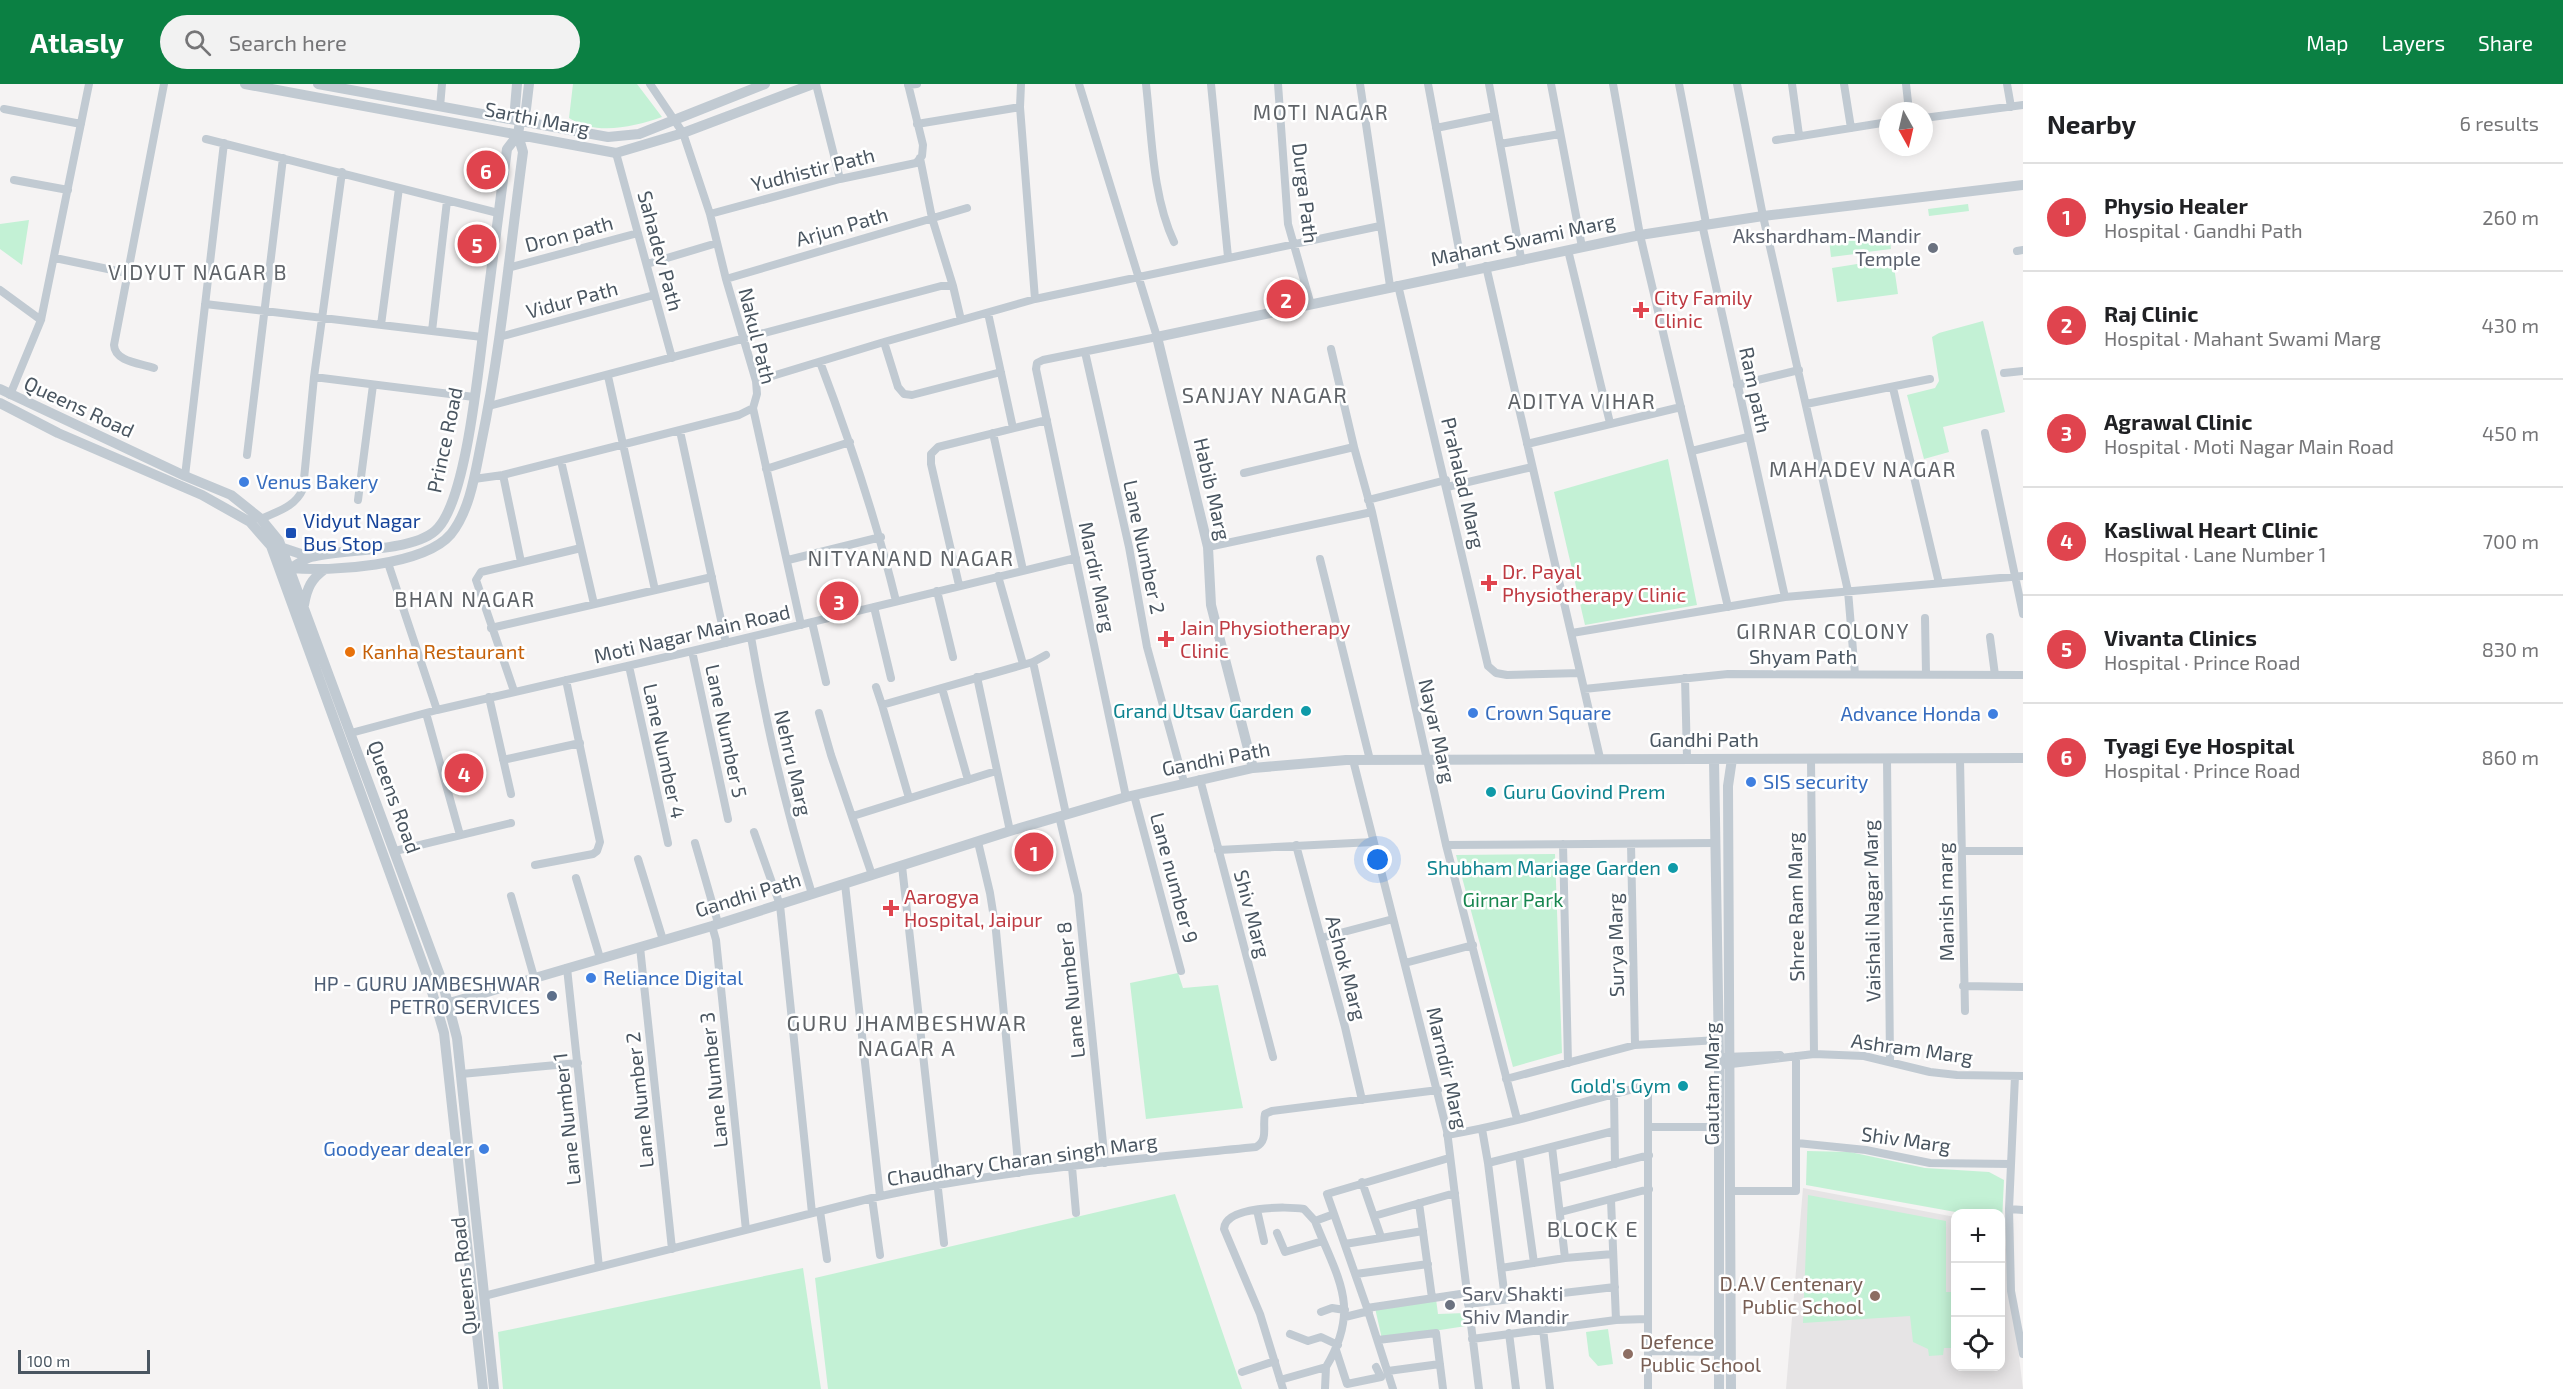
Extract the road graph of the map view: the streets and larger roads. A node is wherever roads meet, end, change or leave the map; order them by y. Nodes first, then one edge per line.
1 (89, 84) edge
2 (164, 84) edge
3 (245, 84) edge
4 (442, 84) edge
5 (517, 84) edge
6 (529, 84) edge
7 (651, 84) edge
8 (765, 84) edge
9 (815, 84) edge
10 (908, 84) edge
11 (917, 84) edge
12 (1021, 84) edge
13 (1079, 84) edge
14 (1146, 84) edge
15 (1211, 84) edge
16 (1278, 84) edge
17 (1360, 84) edge
18 (1428, 84) edge
19 (1489, 84) edge
20 (1554, 84) edge
21 (1613, 84) edge
22 (1679, 84) edge
23 (1737, 84) edge
24 (1792, 84) edge
25 (1844, 84) edge
26 (1906, 84) edge
27 (2007, 84) edge
28 (322, 85) edge
29 (325, 98) junction
30 (1908, 102) edge
31 (2023, 105) edge
32 (440, 107) junction
33 (1020, 107) junction
34 (2011, 107) junction
35 (4, 109) dead end
36 (1495, 116) junction
37 (1933, 117) edge
38 (676, 119) junction
39 (520, 121) junction
40 (917, 123) junction
41 (81, 124) junction
42 (1879, 124) edge
43 (1436, 128) junction
44 (1851, 128) junction
45 (683, 133) junction
46 (1560, 134) junction
47 (518, 135) junction
48 (1799, 135) junction
49 (206, 139) dead end
50 (1776, 140) dead end
51 (224, 143) junction
52 (1500, 144) junction
53 (616, 153) junction
54 (921, 157) junction
55 (283, 158) junction
56 (342, 172) junction
57 (840, 179) junction
58 (14, 180) dead end
59 (2023, 185) edge
60 (399, 188) junction
61 (68, 190) junction
62 (447, 201) junction
63 (967, 208) dead end
64 (498, 213) junction
65 (710, 214) junction
66 (1763, 216) junction
67 (932, 218) junction
68 (1704, 224) junction
69 (1380, 226) junction
70 (638, 232) junction
71 (1640, 234) junction
72 (1174, 242) dead end
73 (717, 243) junction
74 (1293, 245) junction
75 (1582, 247) junction
76 (1568, 250) junction
77 (1228, 257) junction
78 (55, 258) junction
79 (1521, 258) junction
80 (646, 264) junction
81 (1486, 266) junction
82 (508, 268) junction
83 (1462, 271) junction
84 (127, 273) junction
85 (1137, 277) junction
86 (726, 279) junction
87 (953, 286) junction
88 (1394, 286) junction
89 (0, 290) edge
90 (654, 295) junction
91 (1035, 299) junction
92 (205, 304) junction
93 (1311, 305) junction
94 (264, 312) junction
95 (988, 313) junction
96 (322, 318) junction
97 (41, 320) junction
98 (961, 320) junction
99 (381, 325) junction
100 (432, 331) junction
101 (482, 337) junction
102 (499, 337) junction
103 (1157, 338) junction
104 (743, 340) junction
105 (884, 342) junction
106 (1331, 349) dead end
107 (1085, 352) junction
108 (672, 358) junction
109 (820, 362) junction
110 (1037, 363) joint
111 (154, 368) dead end
112 (1799, 370) junction
113 (2023, 371) edge
114 (1001, 372) junction
115 (2004, 373) dead end
116 (608, 376) junction
117 (314, 377) junction
118 (1930, 378) dead end
119 (756, 381) junction
120 (373, 384) junction
121 (1737, 385) junction
122 (1893, 388) junction
123 (0, 389) edge
124 (10, 395) junction
125 (474, 397) junction
126 (0, 404) edge
127 (1806, 404) junction
128 (489, 406) junction
129 (1681, 407) junction
130 (753, 408) junction
131 (1047, 420) junction
132 (1610, 423) junction
133 (81, 428) junction
134 (1013, 428) junction
135 (680, 431) junction
136 (993, 433) junction
137 (1985, 433) dead end
138 (1748, 438) junction
139 (76, 441) junction
140 (850, 442) junction
141 (1527, 444) junction
142 (622, 445) junction
143 (1354, 447) junction
144 (1692, 451) junction
145 (247, 455) dead end
146 (561, 461) junction
147 (1532, 467) junction
148 (766, 469) junction
149 (1244, 473) dead end
150 (502, 475) junction
151 (184, 476) junction
152 (474, 480) junction
153 (1447, 483) junction
154 (358, 500) dead end
155 (1368, 500) junction
156 (1372, 512) junction
157 (261, 519) junction
158 (881, 537) junction
159 (1209, 547) junction
160 (283, 548) junction
161 (581, 548) junction
162 (310, 557) junction
163 (1076, 558) junction
164 (1320, 559) dead end
165 (788, 560) junction
166 (521, 562) junction
167 (388, 563) junction
168 (291, 568) junction
169 (326, 568) junction
170 (1023, 570) junction
171 (279, 571) junction
172 (998, 576) junction
173 (712, 577) junction
174 (2019, 577) edge
175 (1939, 583) junction
176 (959, 585) junction
177 (655, 590) junction
178 (937, 591) junction
179 (1848, 591) junction
180 (1785, 597) junction
181 (896, 601) junction
182 (594, 604) junction
183 (304, 605) junction
184 (874, 607) junction
185 (1728, 607) junction
186 (2023, 614) edge
187 (1925, 618) dead end
188 (812, 622) junction
189 (801, 625) junction
190 (491, 628) junction
191 (1572, 633) junction
192 (751, 637) junction
193 (1990, 637) dead end
194 (726, 643) junction
195 (692, 651) junction
196 (1046, 655) dead end
197 (953, 657) dead end
198 (1033, 662) junction
199 (1023, 664) junction
200 (629, 666) junction
201 (1580, 673) junction
202 (1855, 674) junction
203 (1926, 674) junction
204 (1995, 675) junction
205 (2023, 675) edge
206 (977, 677) junction
207 (891, 678) dead end
208 (1685, 678) junction
209 (566, 680) junction
210 (826, 682) dead end
211 (876, 687) dead end
212 (942, 688) junction
213 (1584, 689) junction
214 (514, 692) junction
215 (489, 697) junction
216 (882, 705) junction
217 (436, 710) junction
218 (426, 712) junction
219 (819, 713) dead end
220 (351, 733) junction
221 (580, 742) junction
222 (1599, 758) junction
223 (1687, 758) junction
224 (2023, 758) edge
225 (1732, 759) junction
226 (1811, 759) junction
227 (1887, 759) junction
228 (1960, 759) junction
229 (503, 760) junction
230 (1353, 760) junction
231 (1370, 760) junction
232 (1426, 760) junction
233 (1714, 760) junction
234 (1253, 768) junction
235 (996, 771) junction
236 (1200, 778) junction
237 (968, 780) junction
238 (1184, 782) junction
239 (511, 794) dead end
240 (1130, 796) junction
241 (909, 798) junction
242 (1062, 815) junction
243 (853, 816) junction
244 (728, 819) dead end
245 (512, 824) dead end
246 (1010, 831) junction
247 (754, 832) dead end
248 (460, 835) junction
249 (978, 842) junction
250 (1373, 842) junction
251 (668, 843) dead end
252 (694, 843) dead end
253 (1715, 843) junction
254 (1563, 844) junction
255 (1631, 844) junction
256 (1296, 845) junction
257 (1446, 845) junction
258 (1218, 850) junction
259 (395, 851) junction
260 (1962, 851) junction
261 (2023, 851) edge
262 (638, 859) dead end
263 (535, 865) dead end
264 (902, 866) junction
265 (872, 875) junction
266 (576, 878) dead end
267 (845, 884) junction
268 (812, 894) junction
269 (511, 896) dead end
270 (780, 905) junction
271 (1393, 919) junction
272 (715, 925) junction
273 (1321, 938) junction
274 (663, 940) junction
275 (1473, 945) junction
276 (640, 947) junction
277 (600, 958) junction
278 (1405, 963) junction
279 (567, 968) junction
280 (1181, 971) dead end
281 (534, 977) junction
282 (1964, 986) junction
283 (2023, 987) edge
284 (448, 1003) junction
285 (436, 1007) junction
286 (1965, 1011) dead end
287 (1718, 1040) junction
288 (1635, 1045) junction
289 (1814, 1054) junction
290 (1796, 1056) junction
291 (1273, 1057) dead end
292 (1719, 1061) junction
293 (1731, 1061) junction
294 (578, 1062) junction
295 (1890, 1062) junction
296 (1568, 1063) junction
297 (461, 1074) junction
298 (2019, 1076) edge
299 (1506, 1079) junction
300 (1438, 1090) junction
301 (1614, 1094) junction
302 (1362, 1100) junction
303 (1517, 1119) junction
304 (1649, 1127) junction
305 (1719, 1127) junction
306 (1482, 1129) junction
307 (1614, 1131) junction
308 (1447, 1135) junction
309 (1797, 1143) junction
310 (1552, 1147) junction
311 (1519, 1155) junction
312 (1649, 1155) junction
313 (1449, 1158) junction
314 (1105, 1163) junction
315 (1488, 1163) junction
316 (1615, 1164) junction
317 (2011, 1164) junction
318 (1072, 1167) junction
319 (1019, 1173) junction
320 (1556, 1179) junction
321 (1362, 1182) junction
322 (937, 1185) junction
323 (1649, 1189) junction
324 (1731, 1191) junction
325 (1455, 1193) junction
326 (876, 1197) junction
327 (1611, 1200) junction
328 (1419, 1203) junction
329 (2009, 1209) junction
330 (1257, 1210) junction
331 (2023, 1210) edge
332 (816, 1212) junction
333 (1561, 1212) junction
334 (1076, 1213) dead end
335 (1334, 1214) junction
336 (1374, 1216) junction
337 (1315, 1221) junction
338 (746, 1230) junction
339 (1423, 1231) junction
340 (1277, 1233) dead end
341 (1381, 1237) junction
342 (1264, 1241) dead end
343 (1323, 1241) junction
344 (944, 1243) dead end
345 (1345, 1244) junction
346 (672, 1249) junction
347 (1613, 1254) junction
348 (880, 1255) dead end
349 (1565, 1258) junction
350 (827, 1259) dead end
351 (1534, 1263) junction
352 (1428, 1264) junction
353 (599, 1267) junction
354 (1501, 1268) junction
355 (1356, 1274) junction
356 (1615, 1287) junction
357 (2011, 1291) junction
358 (2023, 1292) edge
359 (1467, 1293) junction
360 (484, 1296) junction
361 (1432, 1298) junction
362 (1505, 1299) junction
363 (1468, 1304) junction
364 (1368, 1310) junction
365 (1321, 1312) dead end
366 (1345, 1314) junction
367 (1647, 1319) junction
368 (1616, 1320) junction
369 (1543, 1329) junction
370 (1509, 1333) junction
371 (1290, 1334) dead end
372 (1472, 1339) junction
373 (1378, 1340) junction
374 (1337, 1347) junction
375 (1719, 1352) junction
376 (1645, 1353) junction
377 (2023, 1354) edge
378 (1275, 1361) junction
379 (1440, 1364) junction
380 (1326, 1367) junction
381 (1376, 1367) dead end
382 (1388, 1371) junction
383 (1242, 1372) dead end
384 (1281, 1384) edge
385 (483, 1389) edge
386 (494, 1389) edge
387 (1325, 1389) edge
388 (1393, 1389) edge
389 (1443, 1389) edge
390 (1479, 1389) edge
391 (1516, 1389) edge
392 (1550, 1389) edge
393 (1648, 1389) edge
394 (1719, 1389) edge
395 (1731, 1389) edge

1 - 41 street
2 - 84 street
3 - 29 street, Sarthi Marg
4 - 32 street
5 - 39 street, Prince Road
6 - 39 street, Prince Road
7 - 38 street, Nakul Path
8 - 38 street
9 - 45 street, Sarthi Marg
9 - 57 street
10 - 11 street
10 - 40 street
12 - 33 street
13 - 85 street, Habib Marg
14 - 72 street
15 - 77 street
16 - 74 street, Durga Path
17 - 69 street, Prahalad Marg
18 - 43 street
19 - 36 street
20 - 46 street
21 - 71 street
22 - 68 street, Ram path
23 - 66 street
24 - 48 street
25 - 44 street
26 - 30 street
27 - 34 street
28 - 29 street
28 - 32 street
29 - 47 street, Sarthi Marg
31 - 34 street
32 - 39 street
33 - 40 street
33 - 91 street
34 - 37 street
35 - 41 street
36 - 43 street
36 - 52 street
38 - 39 street
38 - 45 street, Nakul Path
39 - 47 street, Prince Road
40 - 54 street
41 - 61 street
42 - 44 street
43 - 83 street
44 - 48 street
45 - 53 street, Sarthi Marg
45 - 65 street, Nakul Path
46 - 52 street
46 - 75 street
47 - 53 street, Sarthi Marg
47 - 64 street, Prince Road
47 - 82 street, Prince Road
48 - 50 street
49 - 51 street
51 - 55 street
51 - 92 street
52 - 79 street
53 - 70 street, Sahadev Path
54 - 57 street, Yudhistir Path
54 - 67 street
55 - 56 street
55 - 94 street
56 - 60 street
56 - 96 street
57 - 65 street, Yudhistir Path
58 - 61 street
59 - 66 street, Mahant Swami Marg
60 - 62 street
60 - 99 street
61 - 78 street
62 - 64 street
62 - 100 street
63 - 67 street, Arjun Path
64 - 101 street, Prince Road
65 - 73 street, Nakul Path
66 - 68 street, Mahant Swami Marg
66 - 112 street
67 - 86 street, Arjun Path
67 - 87 street
68 - 71 street, Mahant Swami Marg
68 - 121 street, Ram path
69 - 74 street
69 - 88 street, Prahalad Marg
70 - 80 street, Sahadev Path
70 - 82 street, Dron path
71 - 75 street, Mahant Swami Marg
71 - 129 street
73 - 80 street
73 - 86 street, Nakul Path
74 - 77 street
74 - 93 street, Durga Path
75 - 76 street, Mahant Swami Marg
76 - 79 street, Mahant Swami Marg
76 - 132 street
77 - 85 street
78 - 84 street
78 - 97 street
79 - 81 street, Mahant Swami Marg
80 - 90 street, Sahadev Path
81 - 83 street, Mahant Swami Marg
81 - 141 street
82 - 102 street, Prince Road
83 - 88 street, Mahant Swami Marg
84 - 111 street
85 - 91 street
85 - 103 street, Habib Marg
86 - 104 street, Nakul Path
87 - 98 street
87 - 104 street
88 - 93 street, Mahant Swami Marg
88 - 153 street, Prahalad Marg
89 - 97 street
90 - 102 street, Vidur Path
90 - 108 street, Sahadev Path
91 - 95 street
92 - 94 street
92 - 151 street
93 - 103 street, Mahant Swami Marg
94 - 96 street
94 - 145 street
95 - 98 street
95 - 114 street
96 - 99 street
96 - 117 street
97 - 124 street
98 - 105 street
99 - 100 street
100 - 101 street
101 - 125 street, Prince Road
102 - 128 street, Prince Road
103 - 107 street, Mahant Swami Marg
103 - 159 street, Habib Marg
104 - 108 street
104 - 119 street, Nakul Path
105 - 109 street
105 - 114 street
106 - 143 street, Nayar Marg
107 - 110 street, Mahant Swami Marg
107 - 238 street, Lane Number 2
108 - 116 street
109 - 119 street
109 - 140 street
110 - 131 street, Mardir Marg
112 - 121 street
112 - 127 street
113 - 115 street
114 - 134 street
116 - 128 street
116 - 142 street
117 - 120 street
117 - 157 street
118 - 122 street
119 - 130 street, Nakul Path
120 - 125 street
120 - 154 street
121 - 138 street, Ram path
122 - 127 street
122 - 175 street
123 - 124 street, Queens Road
124 - 133 street, Queens Road
125 - 162 street, Prince Road
126 - 139 street, Queens Road
127 - 179 street
128 - 152 street, Prince Road
129 - 132 street
129 - 144 street
130 - 135 street, Nakul Path
130 - 148 street
131 - 134 street
131 - 163 street, Mardir Marg
132 - 141 street
133 - 139 street
133 - 151 street, Queens Road
134 - 136 street
135 - 142 street, Nakul Path
135 - 173 street
136 - 170 street
136 - 176 street
137 - 174 street
138 - 144 street
138 - 180 street, Ram path
139 - 171 street, Queens Road
140 - 148 street
140 - 158 street
141 - 147 street
142 - 146 street, Nakul Path
142 - 177 street
143 - 149 street
143 - 155 street, Nayar Marg
144 - 185 street
146 - 150 street, Nakul Path
146 - 161 street
147 - 153 street
147 - 191 street
148 - 165 street
150 - 152 street, Nakul Path
150 - 166 street
151 - 157 street, Queens Road
152 - 167 street, Prince Road
153 - 155 street
153 - 201 street, Prahalad Marg
155 - 156 street, Nayar Marg
156 - 159 street
156 - 232 street, Nayar Marg
157 - 160 street, Queens Road
158 - 165 street
158 - 181 street
159 - 234 street, Habib Marg
160 - 162 street
160 - 168 street, Queens Road
161 - 166 street
161 - 182 street
162 - 168 street, Prince Road
163 - 170 street, Moti Nagar Main Road
163 - 240 street, Mardir Marg
164 - 231 street
165 - 189 street
166 - 190 street
167 - 169 street, Prince Road
167 - 217 street
168 - 169 street, Prince Road
168 - 171 street
168 - 183 street, Queens Road
169 - 183 street
170 - 172 street, Moti Nagar Main Road
171 - 285 street, Queens Road
172 - 176 street, Moti Nagar Main Road
172 - 199 street
173 - 177 street
173 - 194 street
174 - 175 street
174 - 186 street
175 - 179 street
176 - 178 street, Moti Nagar Main Road
177 - 182 street
178 - 181 street, Moti Nagar Main Road
178 - 197 street
179 - 180 street
179 - 202 street
180 - 185 street
181 - 184 street, Moti Nagar Main Road
182 - 190 street
183 - 220 street, Queens Road
184 - 188 street, Moti Nagar Main Road
184 - 207 street
185 - 191 street
187 - 203 street
188 - 189 street, Moti Nagar Main Road
188 - 210 street
189 - 192 street, Moti Nagar Main Road
190 - 214 street
191 - 201 street
192 - 194 street, Moti Nagar Main Road
192 - 268 street, Nehru Marg
193 - 204 street
194 - 195 street, Moti Nagar Main Road
195 - 200 street, Moti Nagar Main Road
195 - 244 street, Lane Number 5
196 - 198 street
198 - 199 street
198 - 242 street, Lane Number 8
199 - 206 street
200 - 209 street, Moti Nagar Main Road
200 - 251 street, Lane Number 4
201 - 213 street
202 - 203 street, Shyam Path
202 - 208 street, Shyam Path
203 - 204 street, Shyam Path
204 - 205 street, Shyam Path
206 - 212 street
206 - 235 street
208 - 213 street, Shyam Path
208 - 223 street
209 - 214 street, Moti Nagar Main Road
209 - 221 street
211 - 216 street
212 - 216 street
212 - 237 street
213 - 222 street
214 - 215 street, Moti Nagar Main Road
215 - 217 street, Moti Nagar Main Road
215 - 229 street
216 - 241 street
217 - 218 street, Moti Nagar Main Road
218 - 220 street, Moti Nagar Main Road
218 - 248 street
219 - 243 street
220 - 259 street, Queens Road
221 - 229 street
221 - 263 street
222 - 223 street, Gandhi Path
222 - 232 street, Gandhi Path
223 - 233 street, Gandhi Path
224 - 228 street, Gandhi Path
225 - 226 street, Gandhi Path
225 - 233 street, Gandhi Path
225 - 293 street, Gautam Marg
226 - 227 street, Gandhi Path
226 - 289 street, Shree Ram Marg
227 - 228 street, Gandhi Path
227 - 295 street, Vaishali Nagar Marg
228 - 260 street, Manish marg
229 - 239 street
230 - 231 street, Gandhi Path
230 - 234 street, Gandhi Path
230 - 250 street, Marndir Marg
231 - 232 street, Gandhi Path
232 - 257 street, Nayar Marg
233 - 253 street, Gautam Marg
234 - 236 street, Gandhi Path
235 - 237 street
235 - 246 street
236 - 238 street, Gandhi Path
236 - 258 street, Shiv Marg
237 - 241 street
238 - 240 street, Gandhi Path
240 - 242 street, Gandhi Path
240 - 280 street, Lane number 9
241 - 243 street
242 - 246 street, Gandhi Path
242 - 314 street, Lane Number 8
243 - 265 street
245 - 248 street
246 - 249 street, Gandhi Path
247 - 270 street
248 - 259 street
249 - 264 street, Gandhi Path
249 - 319 street
250 - 256 street
250 - 271 street, Marndir Marg
252 - 272 street, Lane Number 3
253 - 255 street
253 - 287 street, Gautam Marg
254 - 255 street
254 - 257 street
254 - 296 street
255 - 288 street, Surya Marg
256 - 258 street
256 - 273 street, Ashok Marg
257 - 275 street, Nayar Marg
258 - 291 street, Shiv Marg
259 - 284 street, Queens Road
260 - 261 street
260 - 282 street, Manish marg
262 - 274 street
264 - 265 street, Gandhi Path
264 - 322 street
265 - 267 street, Gandhi Path
266 - 277 street
267 - 268 street, Gandhi Path
267 - 326 street
268 - 270 street, Gandhi Path
269 - 281 street
270 - 272 street, Gandhi Path
270 - 332 street
271 - 273 street
271 - 278 street, Marndir Marg
272 - 274 street, Gandhi Path
272 - 338 street, Lane Number 3
273 - 302 street, Ashok Marg
274 - 276 street, Gandhi Path
275 - 278 street
275 - 299 street, Nayar Marg
276 - 277 street, Gandhi Path
276 - 346 street, Lane Number 2
277 - 279 street, Gandhi Path
278 - 300 street, Marndir Marg
279 - 281 street, Gandhi Path
279 - 294 street, Lane Number 1
281 - 284 street, Gandhi Path
282 - 283 street, Manish marg
282 - 286 street
284 - 285 street, Gandhi Path
284 - 297 street, Queens Road
285 - 385 street, Queens Road
287 - 288 street
287 - 292 street, Gautam Marg
288 - 296 street
289 - 290 street, Ashram Marg
289 - 295 street, Ashram Marg
290 - 293 street, Ashram Marg
290 - 309 street
292 - 293 street, Ashram Marg
292 - 305 street, Gautam Marg
293 - 324 street, Gautam Marg
294 - 297 street
294 - 353 street, Lane Number 1
295 - 298 street, Ashram Marg
296 - 299 street
297 - 360 street, Queens Road
298 - 317 street
299 - 303 street, Nayar Marg
300 - 302 street, Chaudhary Charan singh Marg
300 - 308 street, Marndir Marg
301 - 303 street
301 - 304 street
301 - 307 street
302 - 314 street, Chaudhary Charan singh Marg
303 - 306 street
304 - 305 street
304 - 312 street
305 - 375 street, Gautam Marg
306 - 308 street
306 - 315 street
307 - 310 street
307 - 316 street
308 - 313 street, Marndir Marg
309 - 317 street, Shiv Marg
309 - 324 street
310 - 311 street
310 - 320 street
311 - 315 street
311 - 351 street
312 - 316 street
312 - 323 street
313 - 321 street
313 - 325 street, Marndir Marg
314 - 318 street, Chaudhary Charan singh Marg
315 - 354 street
316 - 320 street
317 - 329 street
318 - 319 street, Chaudhary Charan singh Marg
318 - 334 street
319 - 322 street, Chaudhary Charan singh Marg
320 - 333 street
321 - 335 street
321 - 336 street
322 - 326 street, Chaudhary Charan singh Marg
322 - 344 street
323 - 327 street
323 - 367 street
324 - 395 street, Gautam Marg
325 - 328 street
325 - 359 street, Marndir Marg
326 - 332 street, Chaudhary Charan singh Marg
326 - 348 street
327 - 333 street
327 - 347 street
328 - 336 street
328 - 339 street
329 - 331 street
329 - 357 street
330 - 337 street
330 - 342 street
330 - 378 street
332 - 338 street, Chaudhary Charan singh Marg
332 - 350 street
333 - 349 street
335 - 337 street
335 - 345 street
336 - 341 street
337 - 343 street
338 - 346 street, Chaudhary Charan singh Marg
339 - 341 street
339 - 352 street
340 - 343 street
341 - 345 street
343 - 366 street
345 - 355 street
346 - 353 street, Chaudhary Charan singh Marg
347 - 349 street
347 - 356 street
349 - 351 street
351 - 354 street
352 - 355 street
352 - 361 street
353 - 360 street, Chaudhary Charan singh Marg
354 - 362 street
355 - 364 street
356 - 362 street
356 - 368 street
357 - 358 street
357 - 377 street
359 - 361 street
359 - 363 street, Marndir Marg
360 - 386 street, Queens Road
361 - 364 street
362 - 363 street
363 - 372 street, Marndir Marg
364 - 366 street
364 - 373 street
365 - 366 street
366 - 374 street
367 - 368 street
367 - 376 street
368 - 369 street
369 - 370 street
369 - 392 street
370 - 372 street
370 - 391 street
371 - 374 street
372 - 390 street, Marndir Marg
373 - 379 street
373 - 382 street
374 - 380 street
374 - 381 street
375 - 376 street
375 - 394 street, Gautam Marg
376 - 393 street
378 - 383 street
378 - 384 street
379 - 382 street
379 - 389 street
380 - 384 street
380 - 387 street
382 - 388 street

